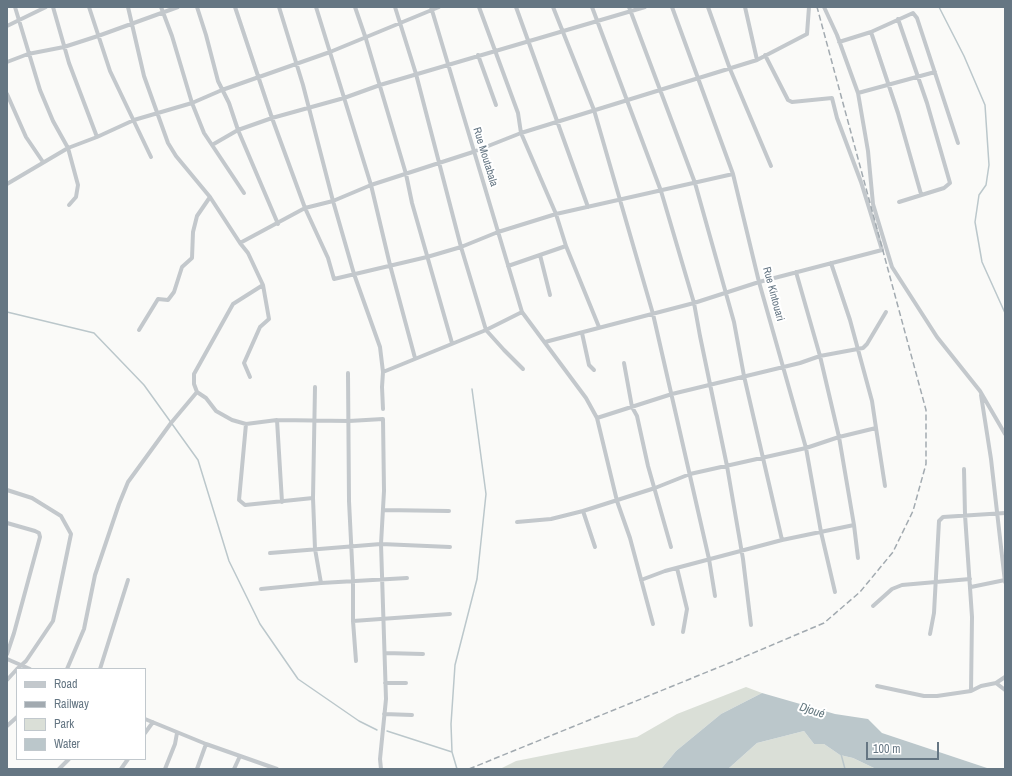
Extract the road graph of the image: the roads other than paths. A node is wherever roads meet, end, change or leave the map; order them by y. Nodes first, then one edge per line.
1 (15, 7) edge
2 (46, 7) edge
3 (53, 7) edge
4 (89, 7) edge
5 (128, 7) edge
6 (161, 7) edge
7 (178, 7) edge
8 (197, 7) edge
9 (235, 7) edge
10 (279, 7) edge
11 (316, 7) edge
12 (355, 7) edge
13 (394, 7) edge
14 (439, 7) edge
15 (479, 7) edge
16 (516, 7) edge
17 (553, 7) edge
18 (592, 7) edge
19 (646, 7) edge
20 (672, 7) edge
21 (708, 7) edge
22 (745, 7) edge
23 (809, 7) edge
24 (824, 7) edge
25 (432, 8) edge
26 (630, 9) edge
27 (163, 13) junction
28 (898, 19) junction
29 (597, 21) junction
30 (19, 22) junction
31 (131, 23) junction
32 (400, 23) junction
33 (7, 26) edge
34 (563, 31) junction
35 (870, 32) junction
36 (98, 36) junction
37 (366, 38) junction
38 (529, 41) junction
39 (839, 42) junction
40 (64, 46) junction
41 (495, 50) junction
42 (330, 52) junction
43 (28, 54) junction
44 (478, 55) junction
45 (765, 55) junction
46 (757, 60) junction
47 (7, 62) edge
48 (297, 65) junction
49 (448, 65) junction
50 (730, 69) junction
51 (935, 72) junction
52 (416, 74) junction
53 (258, 77) junction
54 (917, 77) junction
55 (698, 78) junction
56 (887, 84) junction
57 (380, 85) junction
58 (660, 89) junction
59 (222, 90) junction
60 (858, 93) junction
61 (7, 94) edge
62 (344, 98) junction
63 (625, 100) junction
64 (192, 103) junction
65 (496, 105) dead end
66 (309, 108) junction
67 (594, 110) junction
68 (158, 114) junction
69 (272, 118) junction
70 (134, 120) junction
71 (557, 122) junction
72 (238, 130) junction
73 (521, 133) junction
74 (97, 137) junction
75 (958, 143) dead end
76 (212, 145) junction
77 (68, 148) junction
78 (474, 152) junction
79 (151, 157) dead end
80 (43, 162) junction
81 (439, 163) junction
82 (771, 166) dead end
83 (406, 174) junction
84 (733, 174) junction
85 (695, 183) junction
86 (7, 184) edge
87 (371, 185) junction
88 (661, 191) junction
89 (244, 193) dead end
90 (921, 194) junction
91 (210, 197) junction
92 (621, 200) junction
93 (332, 201) junction
94 (899, 202) dead end
95 (69, 205) dead end
96 (588, 207) junction
97 (305, 208) junction
98 (556, 214) junction
99 (278, 224) junction
100 (498, 232) junction
101 (240, 243) junction
102 (566, 246) junction
103 (462, 247) junction
104 (540, 255) junction
105 (427, 257) junction
106 (832, 263) junction
107 (390, 265) junction
108 (508, 266) junction
109 (796, 272) junction
110 (354, 274) junction
111 (760, 282) junction
112 (263, 285) junction
113 (726, 292) junction
114 (550, 295) dead end
115 (694, 303) junction
116 (522, 312) junction
117 (886, 312) dead end
118 (653, 314) junction
119 (599, 327) junction
120 (139, 330) dead end
121 (486, 330) junction
122 (582, 333) junction
123 (545, 342) junction
124 (452, 343) junction
125 (858, 348) junction
126 (820, 356) junction
127 (415, 358) junction
128 (624, 363) dead end
129 (784, 368) junction
130 (524, 369) dead end
131 (594, 370) dead end
132 (383, 372) junction
133 (348, 373) dead end
134 (744, 376) junction
135 (250, 377) dead end
136 (710, 385) junction
137 (315, 387) dead end
138 (980, 391) junction
139 (197, 392) junction
140 (672, 394) junction
141 (632, 407) junction
142 (383, 409) dead end
143 (597, 418) junction
144 (277, 420) junction
145 (313, 420) junction
146 (349, 421) junction
147 (246, 424) junction
148 (876, 428) junction
149 (1005, 434) edge
150 (839, 438) junction
151 (806, 448) junction
152 (762, 457) junction
153 (727, 466) junction
154 (964, 469) dead end
155 (690, 474) junction
156 (885, 486) dead end
157 (655, 488) junction
158 (7, 490) edge
159 (313, 498) junction
160 (617, 501) junction
161 (282, 502) junction
162 (383, 510) junction
163 (449, 511) dead end
164 (583, 511) junction
165 (998, 513) junction
166 (1005, 514) edge
167 (965, 515) junction
168 (517, 522) dead end
169 (7, 524) edge
170 (854, 525) junction
171 (821, 532) junction
172 (782, 540) junction
173 (381, 544) junction
174 (351, 546) junction
175 (450, 547) dead end
176 (595, 547) dead end
177 (672, 547) dead end
178 (315, 549) junction
179 (741, 551) junction
180 (270, 553) dead end
181 (858, 558) dead end
182 (709, 559) junction
183 (677, 568) junction
184 (407, 578) dead end
185 (970, 579) junction
186 (128, 580) dead end
187 (382, 580) junction
188 (640, 580) junction
189 (353, 581) junction
190 (1005, 581) edge
191 (936, 582) junction
192 (320, 583) junction
193 (971, 587) junction
194 (261, 589) dead end
195 (835, 592) dead end
196 (715, 596) dead end
197 (873, 606) dead end
198 (450, 614) dead end
199 (383, 618) junction
200 (353, 621) junction
201 (653, 624) dead end
202 (751, 625) dead end
203 (683, 632) dead end
204 (930, 634) dead end
205 (385, 653) junction
206 (7, 654) edge
207 (423, 654) dead end
208 (7, 659) edge
209 (356, 661) dead end
210 (21, 665) junction
211 (18, 668) edge
212 (28, 668) edge
213 (67, 668) edge
214 (100, 668) edge
215 (16, 670) edge
216 (1005, 677) edge
217 (7, 680) edge
218 (385, 683) junction
219 (406, 683) dead end
220 (996, 683) junction
221 (877, 686) dead end
222 (1005, 690) edge
223 (971, 691) junction
224 (384, 714) junction
225 (412, 715) dead end
226 (16, 718) edge
227 (146, 719) edge
228 (153, 722) junction
229 (7, 726) edge
230 (146, 732) edge
231 (177, 733) junction
232 (206, 744) junction
233 (240, 756) junction
234 (68, 760) edge
235 (127, 760) edge
236 (266, 767) edge
237 (59, 769) edge
238 (121, 769) edge
239 (165, 769) edge
240 (197, 769) edge
241 (234, 769) edge
242 (277, 769) edge
243 (381, 769) edge

1 - 30 street
2 - 30 street
3 - 40 street
4 - 36 street
5 - 31 street
6 - 27 street
7 - 27 street
8 - 59 street
9 - 53 street
10 - 48 street
11 - 42 street
12 - 37 street
13 - 32 street
14 - 25 street
15 - 41 street
16 - 38 street
17 - 34 street
18 - 29 street
19 - 26 street
20 - 55 street, Rue Kintouari
21 - 50 street
22 - 46 street
23 - 45 street
24 - 39 street
25 - 32 street
25 - 49 street, Rue Moutabala
26 - 29 street
26 - 58 street
27 - 31 street
27 - 64 street
28 - 35 street
28 - 51 street
28 - 54 street
29 - 34 street
29 - 63 street
30 - 33 street
30 - 43 street
31 - 36 street
31 - 68 street
32 - 37 street
32 - 52 street
34 - 38 street
34 - 67 street
35 - 39 street
35 - 56 street
36 - 40 street
36 - 70 street
37 - 42 street
37 - 57 street
38 - 41 street
38 - 71 street
39 - 60 street
40 - 43 street
40 - 74 street
41 - 44 street
41 - 73 street
42 - 48 street
42 - 62 street
43 - 47 street
43 - 77 street
44 - 49 street
44 - 65 street
45 - 46 street
45 - 106 street
46 - 50 street
48 - 53 street
48 - 66 street
49 - 52 street
49 - 78 street, Rue Moutabala
50 - 55 street
50 - 82 street
51 - 54 street
51 - 75 street
52 - 57 street
52 - 81 street
53 - 59 street
53 - 69 street
54 - 56 street
54 - 90 street
55 - 58 street
55 - 84 street, Rue Kintouari
56 - 60 street
56 - 90 street
57 - 62 street
57 - 83 street
58 - 63 street
58 - 85 street
59 - 64 street
59 - 72 street
60 - 138 street
61 - 80 street
62 - 66 street
62 - 87 street
63 - 67 street
63 - 88 street
64 - 68 street
64 - 76 street
66 - 69 street
66 - 93 street
67 - 71 street
67 - 92 street
68 - 70 street
68 - 91 street
69 - 72 street
69 - 97 street
70 - 74 street
70 - 79 street
71 - 73 street
71 - 96 street
72 - 76 street
72 - 99 street
73 - 78 street
73 - 98 street
74 - 77 street
76 - 89 street
77 - 80 street
77 - 95 street
78 - 81 street
78 - 100 street, Rue Moutabala
80 - 86 street
81 - 83 street
81 - 103 street
83 - 87 street
83 - 105 street
84 - 85 street
84 - 111 street, Rue Kintouari
85 - 88 street
85 - 113 street
87 - 93 street
87 - 107 street
88 - 92 street
88 - 115 street
90 - 94 street
91 - 101 street
91 - 120 street
92 - 96 street
92 - 118 street
93 - 97 street
93 - 110 street
96 - 98 street
97 - 99 street
97 - 110 street
98 - 100 street
98 - 102 street
99 - 101 street
100 - 103 street
100 - 108 street, Rue Moutabala
101 - 112 street
102 - 104 street
102 - 119 street
103 - 105 street
103 - 121 street
104 - 108 street
104 - 114 street
105 - 107 street
105 - 124 street
106 - 109 street
106 - 125 street
107 - 110 street
107 - 127 street
108 - 116 street, Rue Moutabala
109 - 111 street
109 - 126 street
110 - 132 street
111 - 113 street
111 - 129 street, Rue Kintouari
112 - 135 street
112 - 139 street
113 - 115 street
113 - 134 street
115 - 118 street
115 - 136 street
116 - 121 street
116 - 123 street
117 - 125 street
118 - 119 street
118 - 140 street
119 - 122 street
121 - 124 street
121 - 130 street
122 - 123 street
122 - 131 street
123 - 143 street
124 - 127 street
125 - 126 street
125 - 148 street
126 - 129 street
126 - 150 street
127 - 132 street
128 - 141 street
129 - 134 street
129 - 151 street, Rue Kintouari
132 - 142 street
133 - 146 street
134 - 136 street
134 - 152 street
136 - 140 street
136 - 153 street
137 - 145 street
138 - 149 street
138 - 165 street
139 - 147 street
139 - 213 street
140 - 141 street
140 - 155 street
141 - 143 street
141 - 157 street
143 - 160 street
144 - 145 street
144 - 147 street
144 - 161 street
145 - 146 street
145 - 159 street
146 - 162 street
146 - 174 street
147 - 161 street
148 - 150 street
148 - 156 street
150 - 151 street
150 - 170 street
151 - 152 street
151 - 171 street, Rue Kintouari
152 - 153 street
152 - 172 street
153 - 155 street
153 - 179 street
154 - 167 street
155 - 157 street
155 - 182 street
157 - 160 street
157 - 177 street
158 - 210 street
159 - 161 street
159 - 178 street
160 - 164 street
160 - 188 street
162 - 163 street
162 - 173 street
164 - 168 street
164 - 176 street
165 - 166 street
165 - 167 street
165 - 190 street
167 - 185 street
167 - 191 street
169 - 206 street
170 - 171 street
170 - 181 street
171 - 172 street
171 - 195 street, Rue Kintouari
172 - 179 street
173 - 174 street
173 - 175 street
173 - 187 street
174 - 178 street
174 - 189 street
178 - 180 street
178 - 192 street
179 - 182 street
179 - 202 street
182 - 183 street
182 - 196 street
183 - 188 street
183 - 203 street
184 - 187 street
185 - 191 street
185 - 193 street
186 - 214 street
187 - 189 street
187 - 199 street
188 - 201 street
189 - 192 street
189 - 200 street
190 - 193 street
191 - 197 street
191 - 204 street
192 - 194 street
193 - 223 street
198 - 199 street
199 - 200 street
199 - 205 street
200 - 209 street
205 - 207 street
205 - 218 street
208 - 210 street
210 - 211 street
210 - 212 street
215 - 217 street
216 - 220 street
218 - 219 street
218 - 224 street
220 - 222 street
220 - 223 street
221 - 223 street
224 - 225 street
224 - 243 street
226 - 229 street
227 - 228 street
228 - 230 street
228 - 231 street
231 - 232 street
231 - 239 street
232 - 233 street
232 - 240 street
233 - 236 street
233 - 241 street
234 - 237 street
235 - 238 street
236 - 242 street

